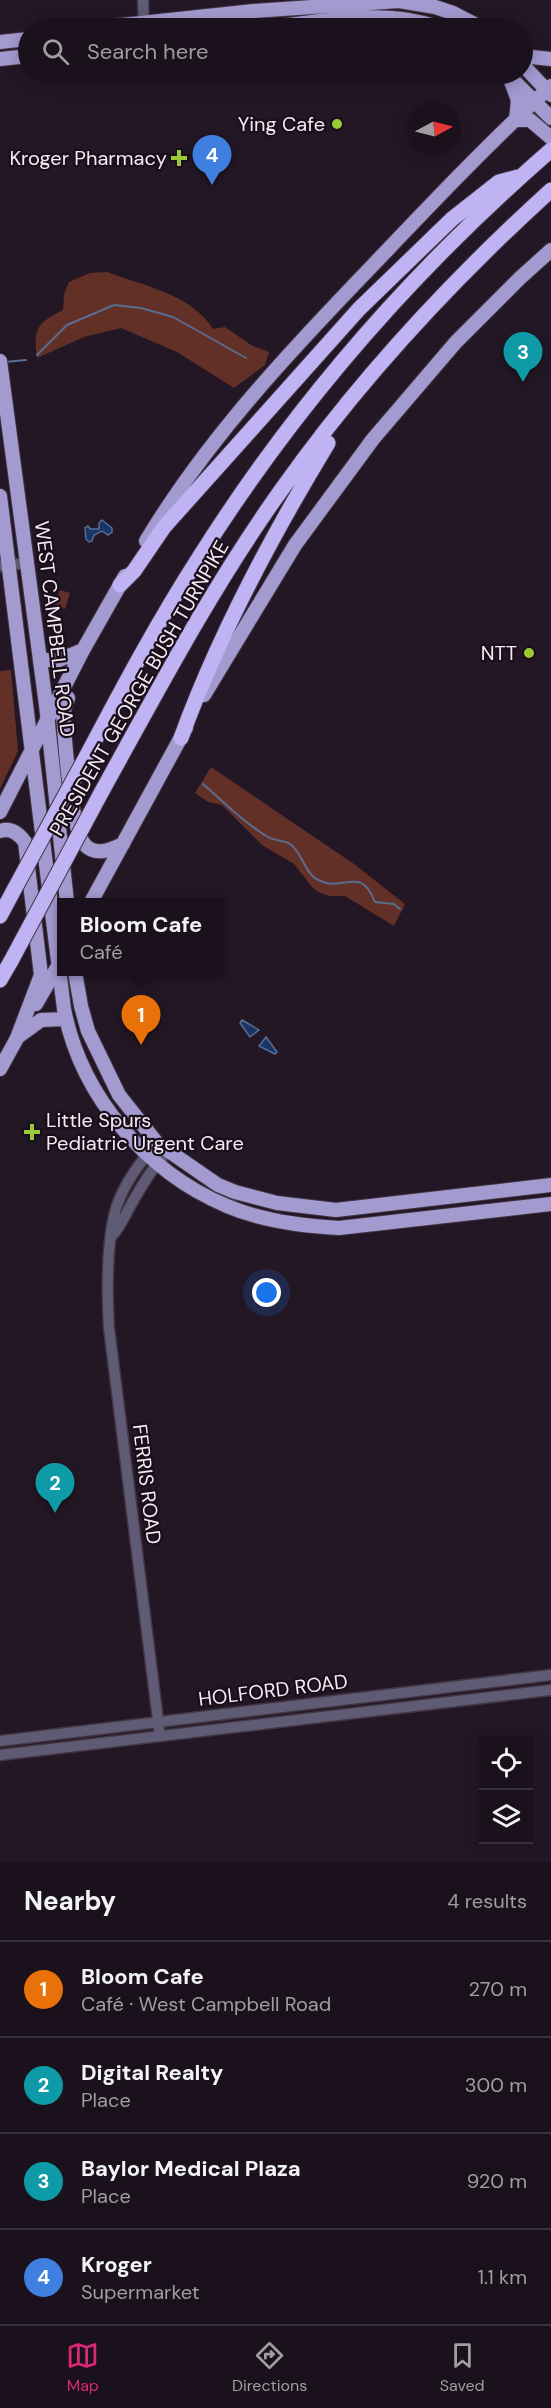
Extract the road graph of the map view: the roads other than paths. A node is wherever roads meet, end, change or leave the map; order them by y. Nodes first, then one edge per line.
1 (143, 0) edge
2 (144, 18) edge
3 (203, 18) edge
4 (360, 18) edge
5 (399, 18) edge
6 (463, 18) edge
7 (18, 40) edge
8 (0, 42) edge
9 (18, 57) edge
10 (533, 57) edge
11 (0, 59) edge
12 (551, 59) edge
13 (533, 74) edge
14 (512, 84) edge
15 (517, 84) edge
16 (550, 90) edge
17 (535, 101) junction
18 (551, 118) edge
19 (516, 120) junction
20 (551, 138) edge
21 (546, 154) edge
22 (521, 176) junction
23 (551, 190) edge
24 (551, 250) edge
25 (0, 360) edge
26 (366, 380) junction
27 (0, 496) edge
28 (26, 557) junction
29 (4, 560) edge
30 (120, 585) junction
31 (83, 650) junction
32 (40, 660) junction
33 (48, 722) junction
34 (181, 738) junction
35 (32, 754) junction
36 (0, 812) edge
37 (0, 831) edge
38 (123, 843) junction
39 (66, 898) edge
40 (95, 898) edge
41 (0, 916) edge
42 (57, 948) edge
43 (57, 967) edge
44 (61, 976) edge
45 (76, 976) edge
46 (0, 980) edge
47 (66, 1019) junction
48 (17, 1038) junction
49 (0, 1069) edge
50 (162, 1148) junction
51 (151, 1159) junction
52 (551, 1185) edge
53 (551, 1203) edge
54 (551, 1675) edge
55 (551, 1690) edge
56 (158, 1722) junction
57 (160, 1736) junction
58 (0, 1741) edge
59 (0, 1755) edge

1 - 2 street
3 - 6 main road
4 - 5 main road
7 - 8 main road
9 - 11 main road
10 - 12 main road
13 - 16 main road
14 - 19 main road
15 - 17 main road
16 - 17 main road
17 - 18 main road
17 - 19 main road
19 - 20 main road
19 - 30 main road
21 - 22 highway, PRESIDENT GEORGE BUSH TURNPIKE
22 - 30 highway
22 - 41 highway, PRESIDENT GEORGE BUSH TURNPIKE, bridge
23 - 26 highway, PRESIDENT GEORGE BUSH TURNPIKE
24 - 34 main road
25 - 28 main road, WEST CAMPBELL ROAD
26 - 34 highway
26 - 46 highway, PRESIDENT GEORGE BUSH TURNPIKE, bridge
27 - 29 main road, WEST CAMPBELL ROAD
28 - 29 street
28 - 32 main road, WEST CAMPBELL ROAD
29 - 35 main road, WEST CAMPBELL ROAD
30 - 31 main road
31 - 32 main road
31 - 33 main road
31 - 38 main road
32 - 33 main road, WEST CAMPBELL ROAD
33 - 35 main road
33 - 39 main road, WEST CAMPBELL ROAD
34 - 38 main road
35 - 36 main road
35 - 42 main road, WEST CAMPBELL ROAD
37 - 48 main road
38 - 40 main road
43 - 48 main road
44 - 47 main road, WEST CAMPBELL ROAD
45 - 50 main road
47 - 48 main road
47 - 51 main road, WEST CAMPBELL ROAD
48 - 49 main road
50 - 51 street, FERRIS ROAD
50 - 52 main road
51 - 53 main road, WEST CAMPBELL ROAD
51 - 56 street, FERRIS ROAD
54 - 56 street, HOLFORD ROAD
55 - 57 street, HOLFORD ROAD
56 - 57 street, FERRIS ROAD
56 - 58 street, HOLFORD ROAD
57 - 59 street, HOLFORD ROAD

